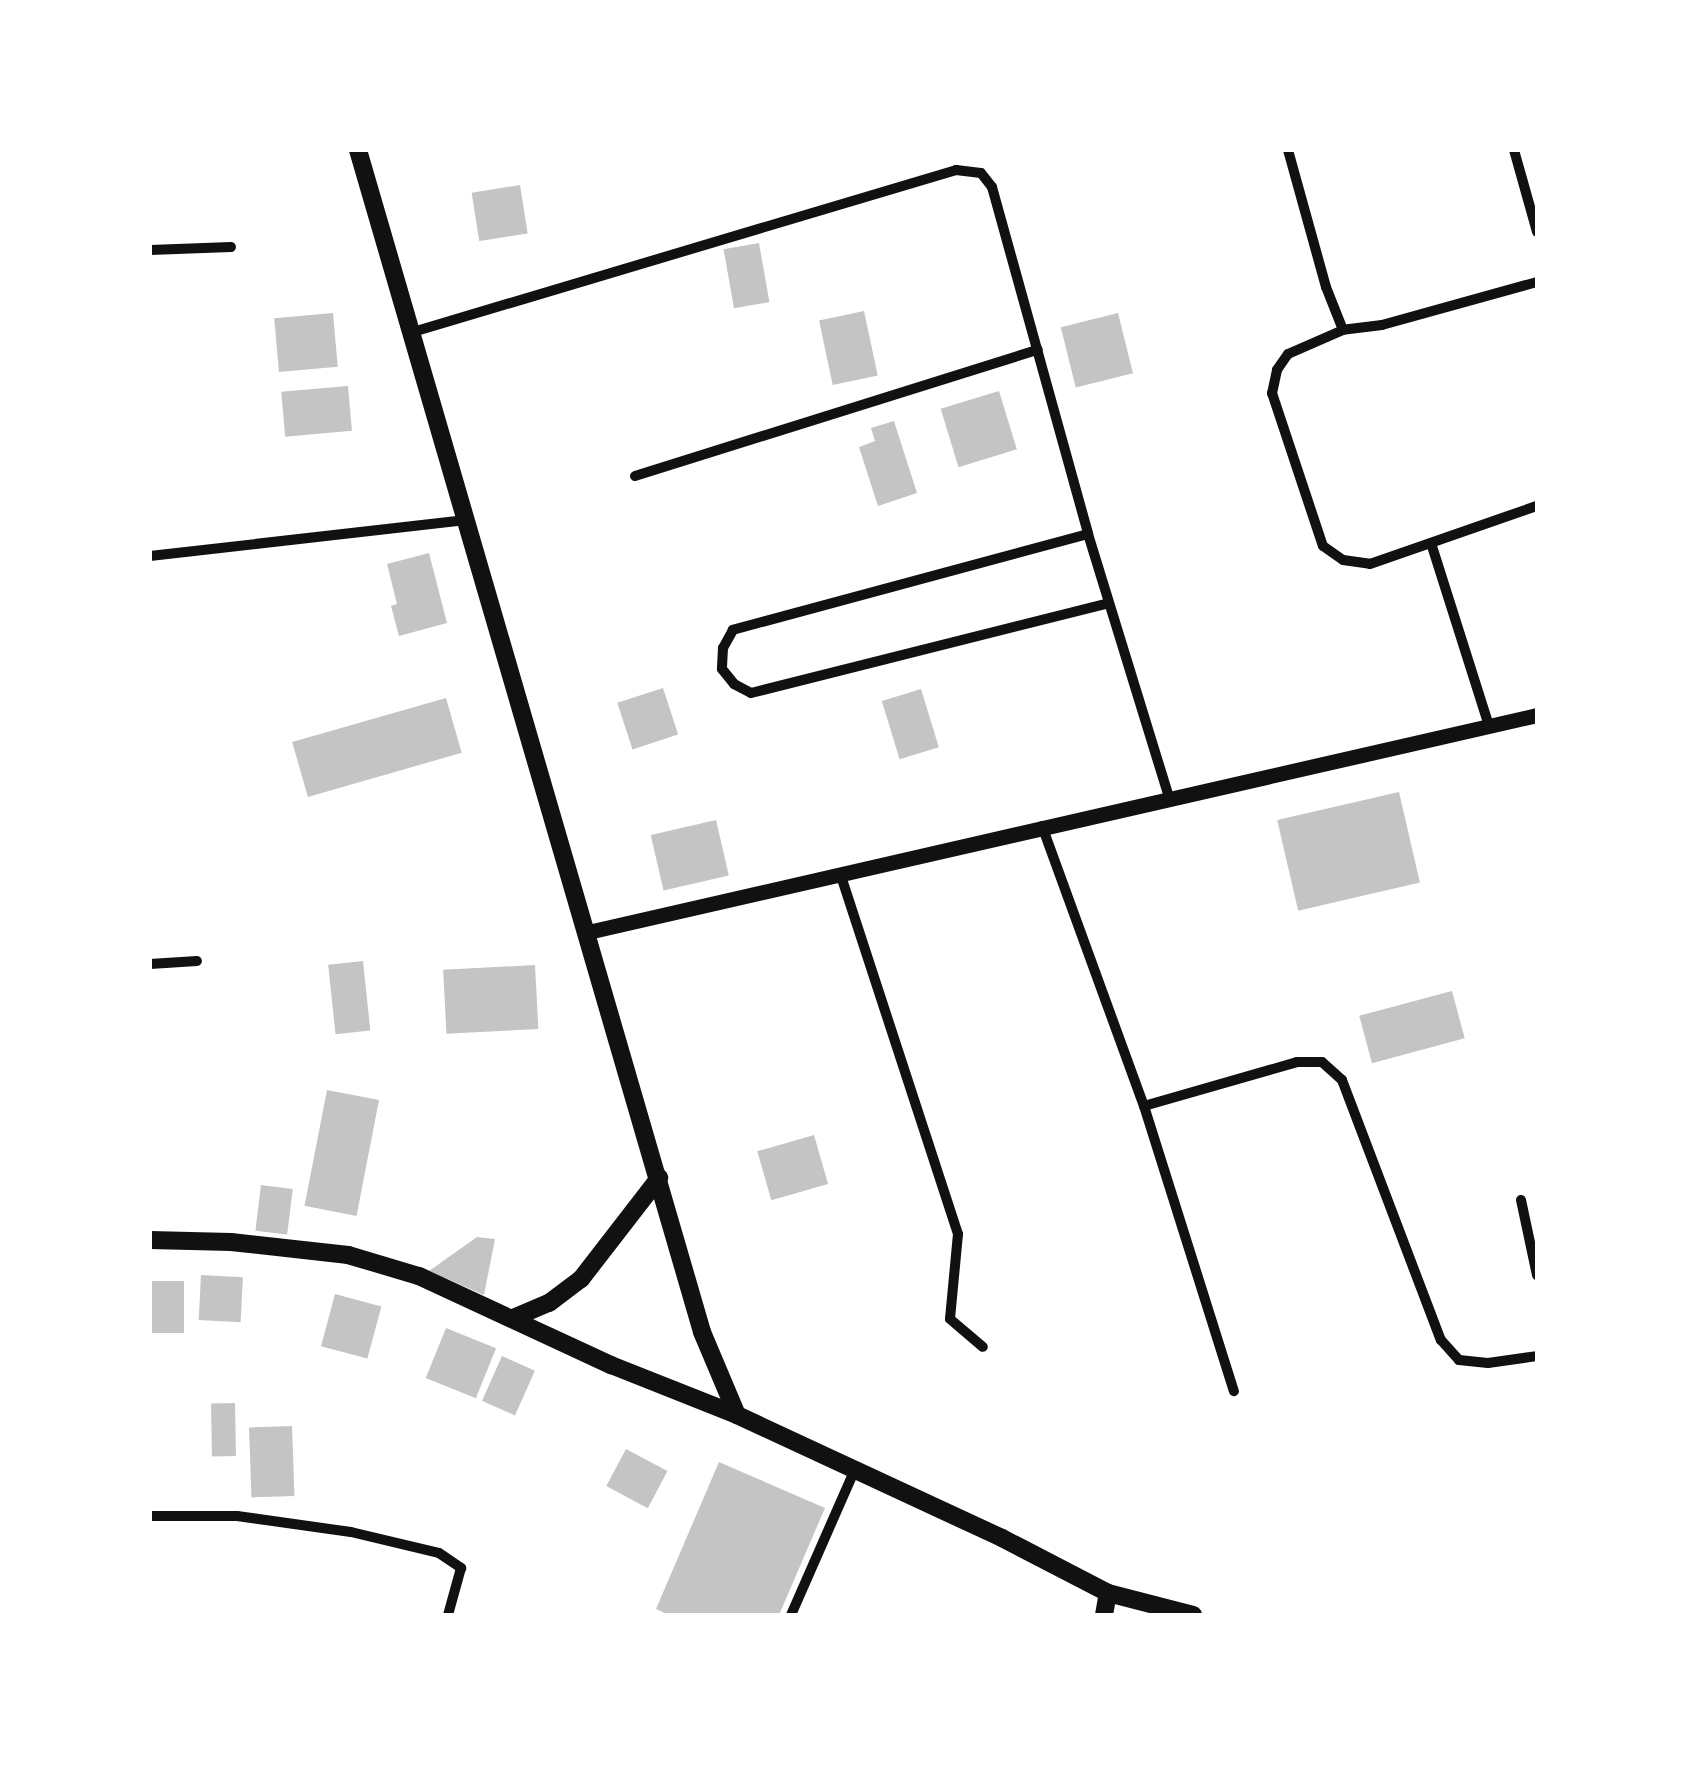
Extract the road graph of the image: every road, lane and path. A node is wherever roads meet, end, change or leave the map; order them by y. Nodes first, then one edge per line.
1 (358, 150) edge
2 (1288, 150) edge
3 (1514, 150) edge
4 (1537, 232) edge
5 (232, 248) dead end
6 (150, 250) edge
7 (1537, 282) edge
8 (1344, 330) junction
9 (413, 332) junction
10 (1038, 350) junction
11 (635, 476) dead end
12 (1537, 506) edge
13 (467, 520) junction
14 (1088, 534) junction
15 (1432, 543) junction
16 (150, 556) edge
17 (1108, 603) junction
18 (1537, 715) edge
19 (1488, 726) junction
20 (1169, 798) junction
21 (1041, 825) junction
22 (840, 873) junction
23 (588, 932) junction
24 (196, 961) dead end
25 (150, 964) edge
26 (1144, 1106) junction
27 (659, 1178) junction
28 (1522, 1200) dead end
29 (150, 1240) edge
30 (1537, 1275) edge
31 (513, 1318) junction
32 (983, 1346) dead end
33 (1537, 1356) edge
34 (1234, 1391) dead end
35 (738, 1415) junction
36 (855, 1469) junction
37 (150, 1516) edge
38 (1108, 1592) junction
39 (448, 1615) edge
40 (791, 1615) edge
41 (1104, 1615) edge
42 (1193, 1615) edge

1 - 9 main road
2 - 8 street
3 - 4 street
5 - 6 street
7 - 8 street
8 - 15 street
9 - 10 street
9 - 13 main road
10 - 11 street
10 - 14 street
12 - 15 street
13 - 16 street
13 - 23 main road
14 - 17 street
14 - 17 street
15 - 19 street
17 - 20 street
18 - 19 street
19 - 20 street
20 - 21 street
21 - 22 street
21 - 26 street
22 - 23 street
22 - 32 street
23 - 27 main road
24 - 25 street
26 - 33 street
26 - 34 street
27 - 31 main road
27 - 35 main road
28 - 30 street
29 - 31 main road
31 - 35 main road
35 - 36 main road
36 - 38 main road
36 - 40 street
37 - 39 street
38 - 41 main road
38 - 42 main road

